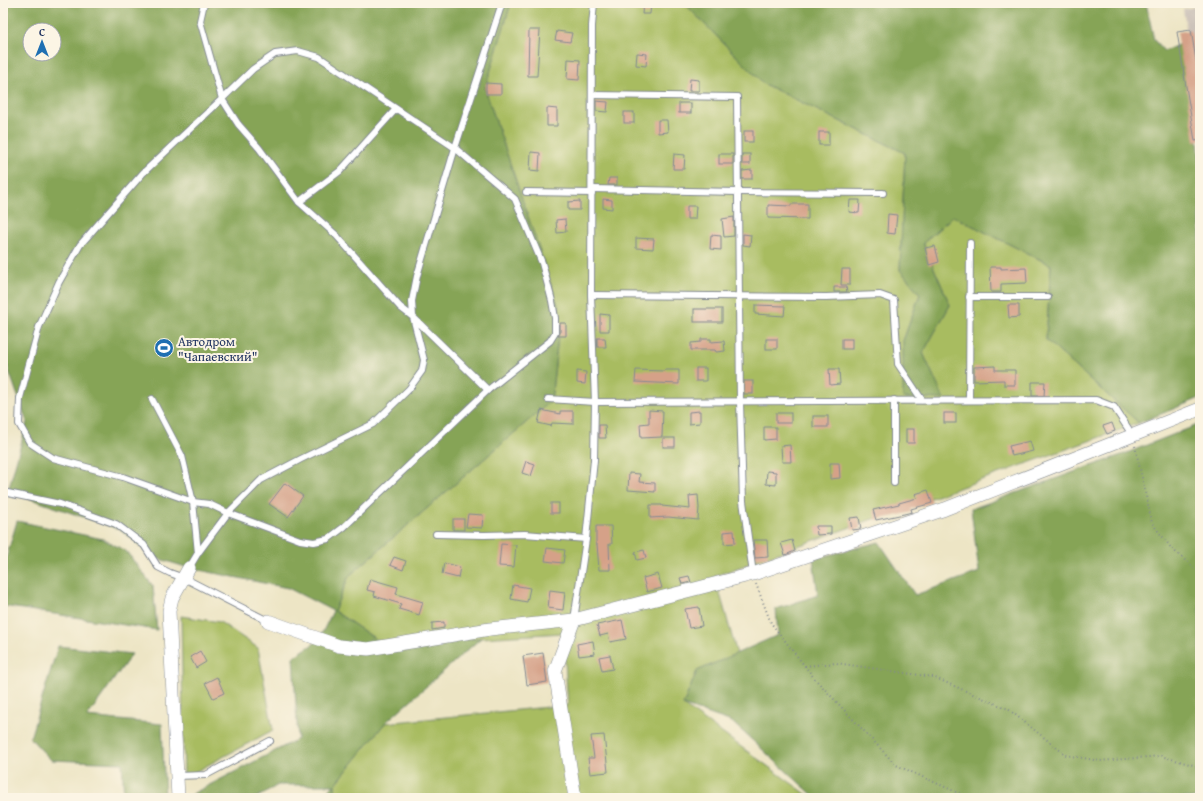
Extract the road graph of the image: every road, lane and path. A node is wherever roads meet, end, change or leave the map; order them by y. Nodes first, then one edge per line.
1 (204, 3) edge
2 (502, 3) edge
3 (594, 3) edge
4 (592, 95) junction
5 (222, 99) junction
6 (396, 109) junction
7 (456, 148) junction
8 (592, 191) junction
9 (526, 192) dead end
10 (738, 192) junction
11 (883, 193) dead end
12 (299, 202) junction
13 (970, 243) dead end
14 (591, 295) junction
15 (739, 296) junction
16 (970, 297) junction
17 (1048, 297) dead end
18 (413, 317) junction
19 (488, 390) junction
20 (152, 399) dead end
21 (548, 399) dead end
22 (894, 400) junction
23 (922, 400) junction
24 (969, 400) junction
25 (595, 402) junction
26 (740, 402) junction
27 (1200, 409) edge
28 (1132, 436) junction
29 (894, 483) dead end
30 (3, 492) edge
31 (193, 502) junction
32 (228, 513) junction
33 (436, 534) dead end
34 (586, 539) junction
35 (198, 553) junction
36 (186, 573) junction
37 (1200, 573) edge
38 (753, 574) junction
39 (574, 620) junction
40 (268, 621) joint
41 (805, 666) junction
42 (270, 741) dead end
43 (1200, 767) edge
44 (177, 776) junction
45 (178, 798) edge
46 (576, 798) edge
47 (973, 798) edge

1 - 5 lane
2 - 7 lane
3 - 4 lane
4 - 8 lane
4 - 10 lane
5 - 6 lane
5 - 12 lane
5 - 31 lane
6 - 7 lane
6 - 12 lane
7 - 18 lane
7 - 19 lane
8 - 9 lane
8 - 10 lane
8 - 14 lane
10 - 11 lane
10 - 15 lane
12 - 18 lane
13 - 16 lane
14 - 15 lane
14 - 25 lane
15 - 23 lane
15 - 26 lane
16 - 17 lane
16 - 24 lane
18 - 19 lane
18 - 32 lane
19 - 32 lane
20 - 31 lane
21 - 25 lane
22 - 23 lane
22 - 26 lane
22 - 29 lane
23 - 24 lane
24 - 28 lane
25 - 26 lane
25 - 34 lane
26 - 38 lane
27 - 28 street
28 - 37 path
28 - 38 street
30 - 36 lane
31 - 32 lane
31 - 35 lane
32 - 35 lane
33 - 34 lane
34 - 39 lane
35 - 36 lane
36 - 40 lane
36 - 44 street
38 - 39 street
38 - 41 path
39 - 40 street
39 - 46 street
41 - 43 path
41 - 47 path
42 - 44 lane
44 - 45 street

